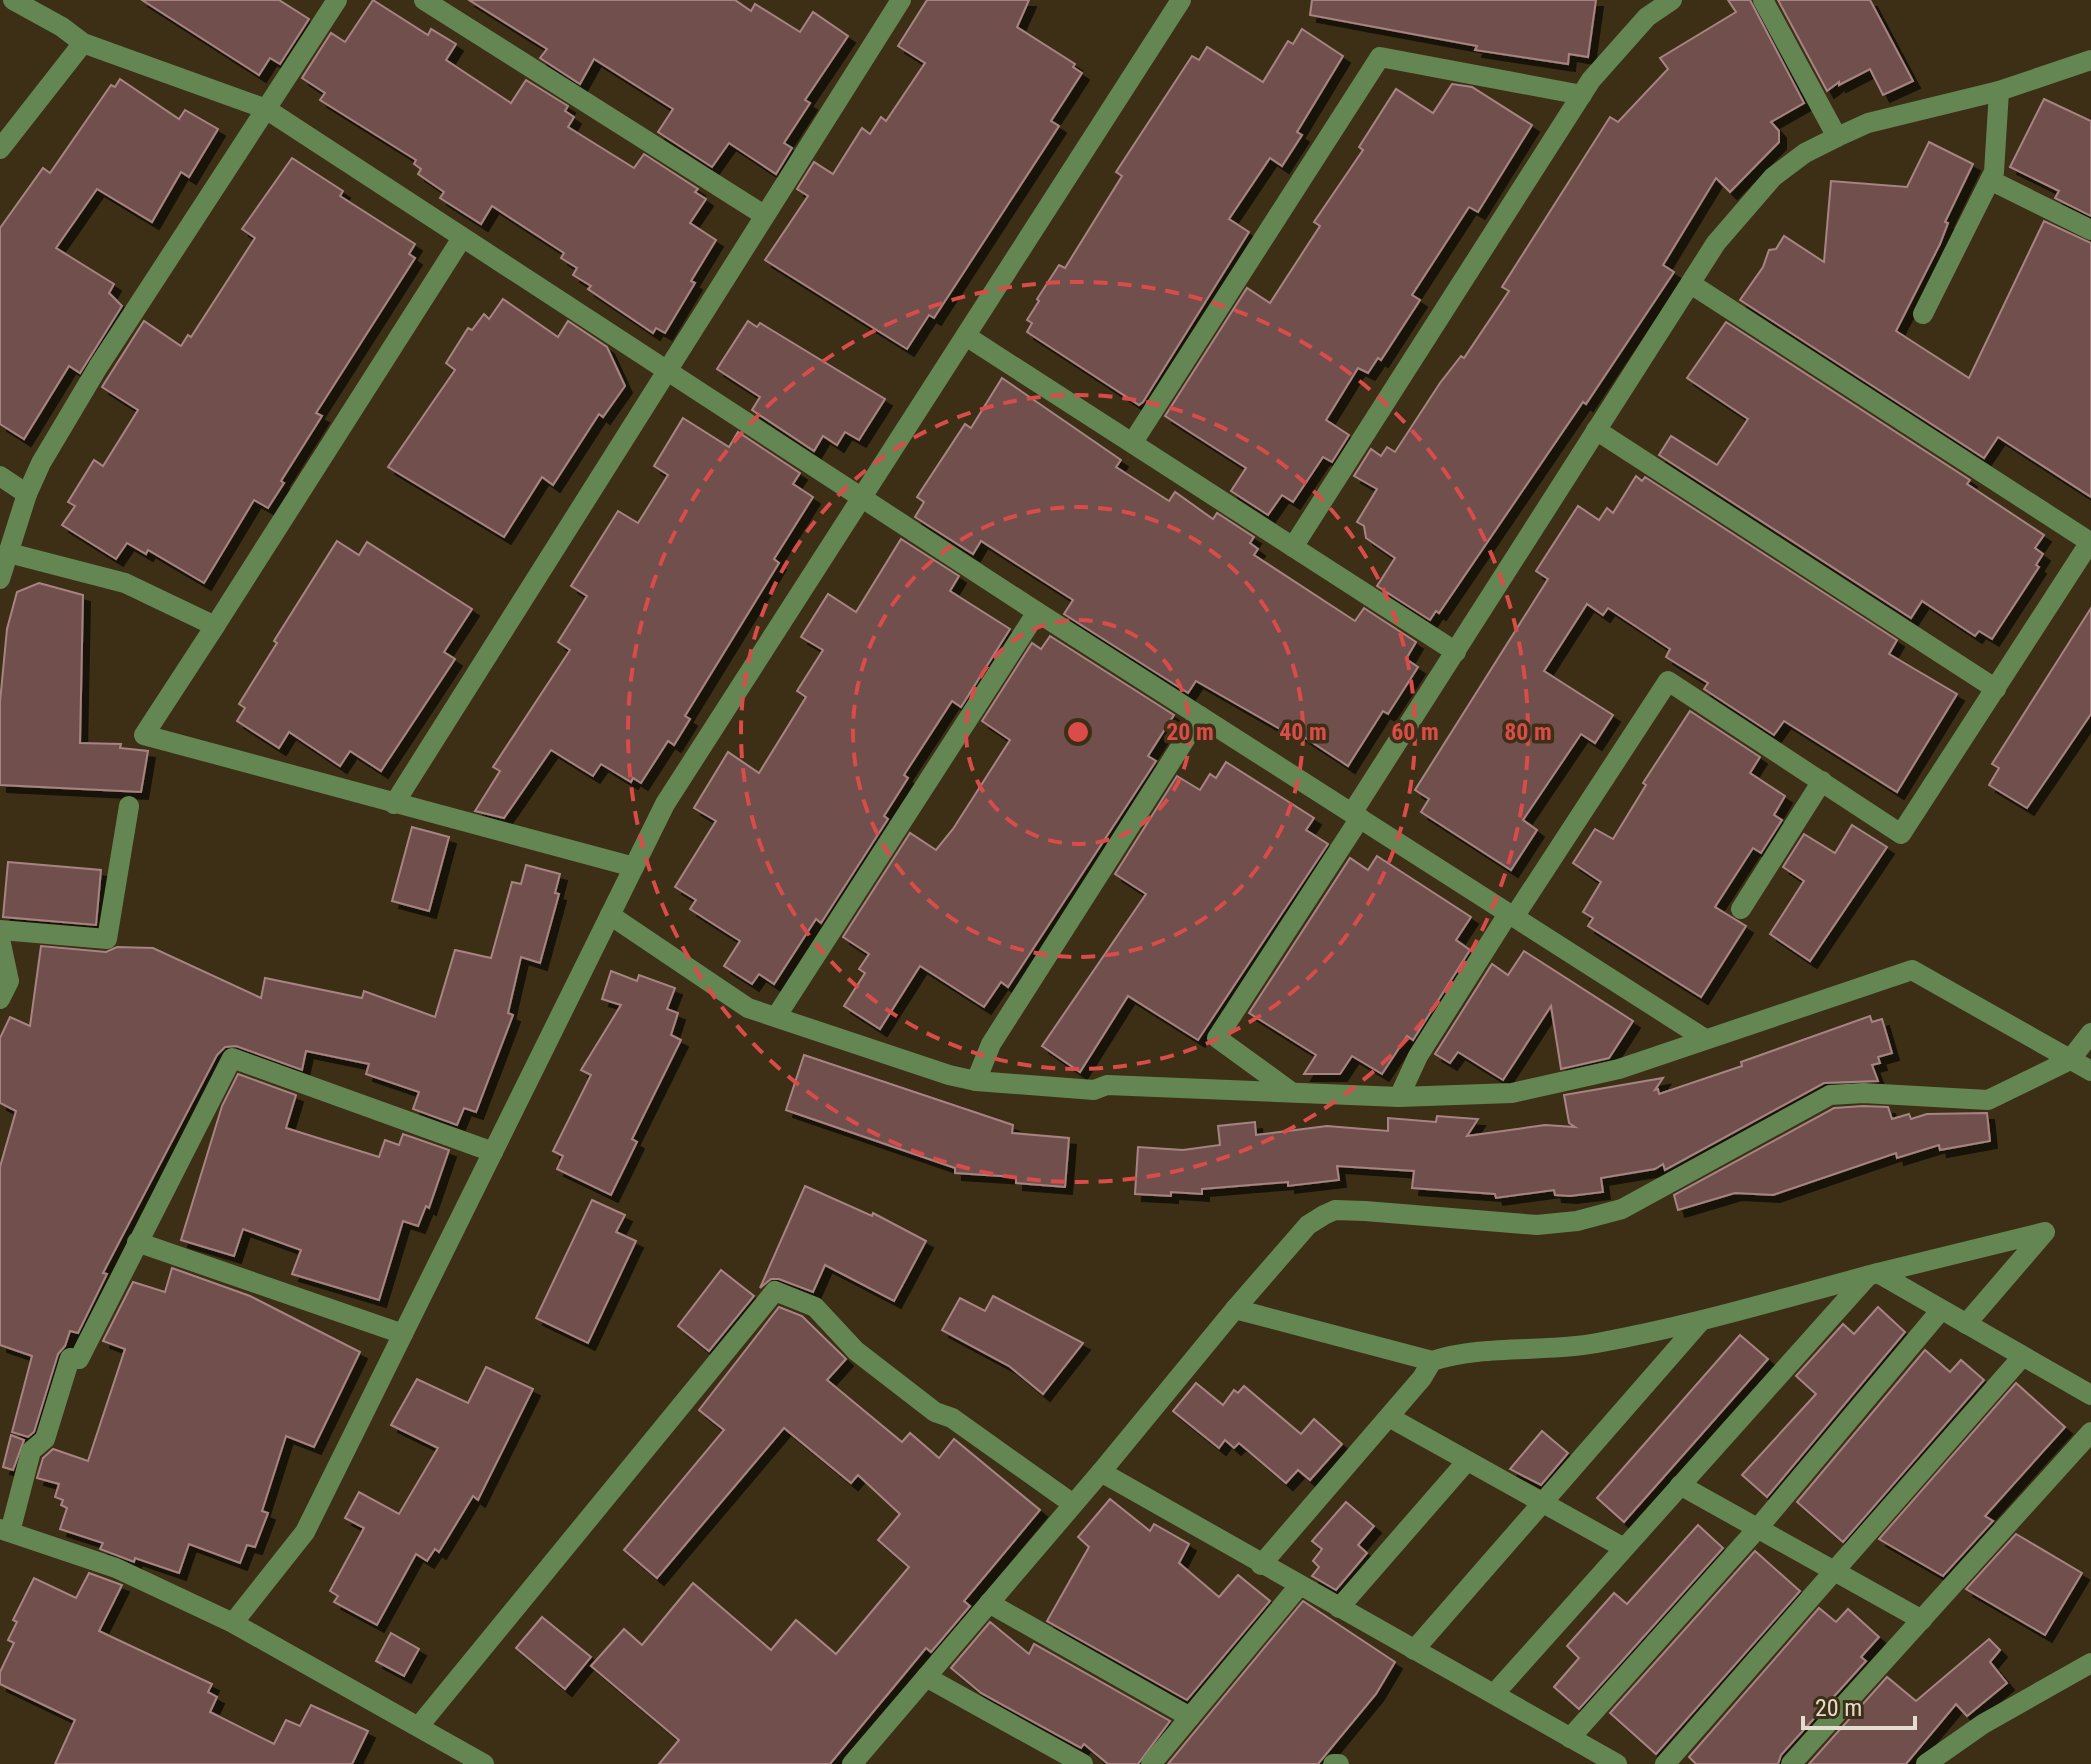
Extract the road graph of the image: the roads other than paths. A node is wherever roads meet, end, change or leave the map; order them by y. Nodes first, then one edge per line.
1 (13, 0) edge
2 (337, 0) edge
3 (424, 0) edge
4 (1181, 0) edge
5 (1672, 0) edge
6 (1763, 0) edge
7 (894, 1) edge
8 (83, 43) junction
9 (2091, 60) edge
10 (1999, 91) junction
11 (1582, 95) junction
12 (266, 109) junction
13 (1837, 137) junction
14 (0, 149) edge
15 (1990, 180) junction
16 (764, 215) junction
17 (2091, 230) edge
18 (462, 238) junction
19 (1691, 284) junction
20 (1923, 314) dead end
21 (966, 336) junction
22 (666, 368) junction
23 (1596, 430) junction
24 (1133, 442) junction
25 (0, 476) edge
26 (27, 494) junction
27 (861, 496) junction
28 (1293, 547) junction
29 (9, 553) junction
30 (0, 579) edge
31 (1037, 612) junction
32 (215, 626) junction
33 (1456, 652) junction
34 (1996, 689) junction
35 (1200, 716) junction
36 (1822, 781) junction
37 (394, 804) junction
38 (129, 806) dead end
39 (1356, 816) junction
40 (634, 867) junction
41 (1741, 909) dead end
42 (610, 915) junction
43 (1511, 916) junction
44 (0, 930) edge
45 (0, 939) edge
46 (0, 999) edge
47 (776, 1017) junction
48 (2091, 1033) edge
49 (1705, 1039) junction
50 (2070, 1060) junction
51 (2091, 1071) edge
52 (976, 1081) junction
53 (1290, 1092) junction
54 (1399, 1097) junction
55 (493, 1152) junction
56 (137, 1242) junction
57 (1873, 1274) junction
58 (1235, 1309) junction
59 (1941, 1310) junction
60 (1701, 1321) junction
61 (1966, 1324) junction
62 (403, 1334) junction
63 (2022, 1357) junction
64 (1432, 1361) junction
65 (2091, 1395) edge
66 (1389, 1417) junction
67 (2091, 1432) edge
68 (1467, 1461) junction
69 (1101, 1472) junction
70 (1680, 1485) junction
71 (1540, 1503) junction
72 (1073, 1504) junction
73 (1758, 1528) junction
74 (5, 1530) edge
75 (1624, 1548) junction
76 (1261, 1565) junction
77 (1832, 1572) junction
78 (1299, 1586) junction
79 (989, 1603) junction
80 (1339, 1608) junction
81 (1922, 1620) junction
82 (233, 1623) junction
83 (1414, 1650) junction
84 (2091, 1663) edge
85 (926, 1677) junction
86 (1494, 1694) junction
87 (1190, 1717) junction
88 (419, 1726) junction
89 (1570, 1738) junction
90 (484, 1764) edge
91 (852, 1764) edge
92 (1083, 1764) edge
93 (1151, 1764) edge
94 (1617, 1764) edge
95 (1665, 1764) edge
96 (1791, 1764) edge
97 (1926, 1764) edge

1 - 8 street
2 - 12 street
3 - 16 street
4 - 21 street
5 - 11 street
6 - 13 street
7 - 16 street
8 - 12 street
8 - 14 street
9 - 10 street
10 - 13 street
10 - 15 street
11 - 24 street
11 - 28 street
12 - 18 street
12 - 26 street
13 - 19 street
15 - 17 street
15 - 20 street
16 - 22 street
18 - 22 street
18 - 32 street
19 - 23 street
19 - 34 street
21 - 24 street
21 - 27 street
22 - 27 street
22 - 37 street
23 - 33 street
23 - 34 street
24 - 28 street
25 - 26 street
26 - 29 street
27 - 31 street
27 - 40 street
28 - 33 street
29 - 30 street
29 - 32 street
31 - 35 street
31 - 47 street
32 - 37 street
33 - 39 street
34 - 36 street
35 - 39 street
35 - 52 street
36 - 41 street
36 - 43 street
37 - 40 street
38 - 44 street
39 - 43 street
39 - 53 street
40 - 42 street
42 - 47 street
42 - 55 street
43 - 49 street
43 - 54 street
45 - 46 street
47 - 52 street
48 - 50 street
49 - 50 street
49 - 54 street
50 - 51 street
50 - 58 street
52 - 53 street
53 - 54 street
55 - 56 street
55 - 62 street
56 - 62 street
56 - 74 street
57 - 59 street
57 - 60 street
57 - 61 street
57 - 70 street
58 - 64 street
58 - 69 street
59 - 61 street
59 - 73 street
60 - 64 street
60 - 71 street
61 - 63 street
62 - 82 street
63 - 65 street
63 - 77 street
64 - 66 street
66 - 68 street
66 - 76 street
67 - 81 street
68 - 71 street
68 - 80 street
69 - 72 street
69 - 76 street
70 - 73 street
70 - 75 street
71 - 75 street
71 - 83 street
72 - 79 street
72 - 88 street
73 - 77 street
73 - 89 street
74 - 82 street
75 - 86 street
76 - 78 street
77 - 81 street
77 - 95 street
78 - 80 street
78 - 87 street
79 - 85 street
79 - 87 street
80 - 83 street
81 - 96 street
82 - 88 street
83 - 86 street
84 - 97 street
85 - 91 street
85 - 92 street
86 - 89 street
87 - 93 street
88 - 90 street
89 - 94 street

